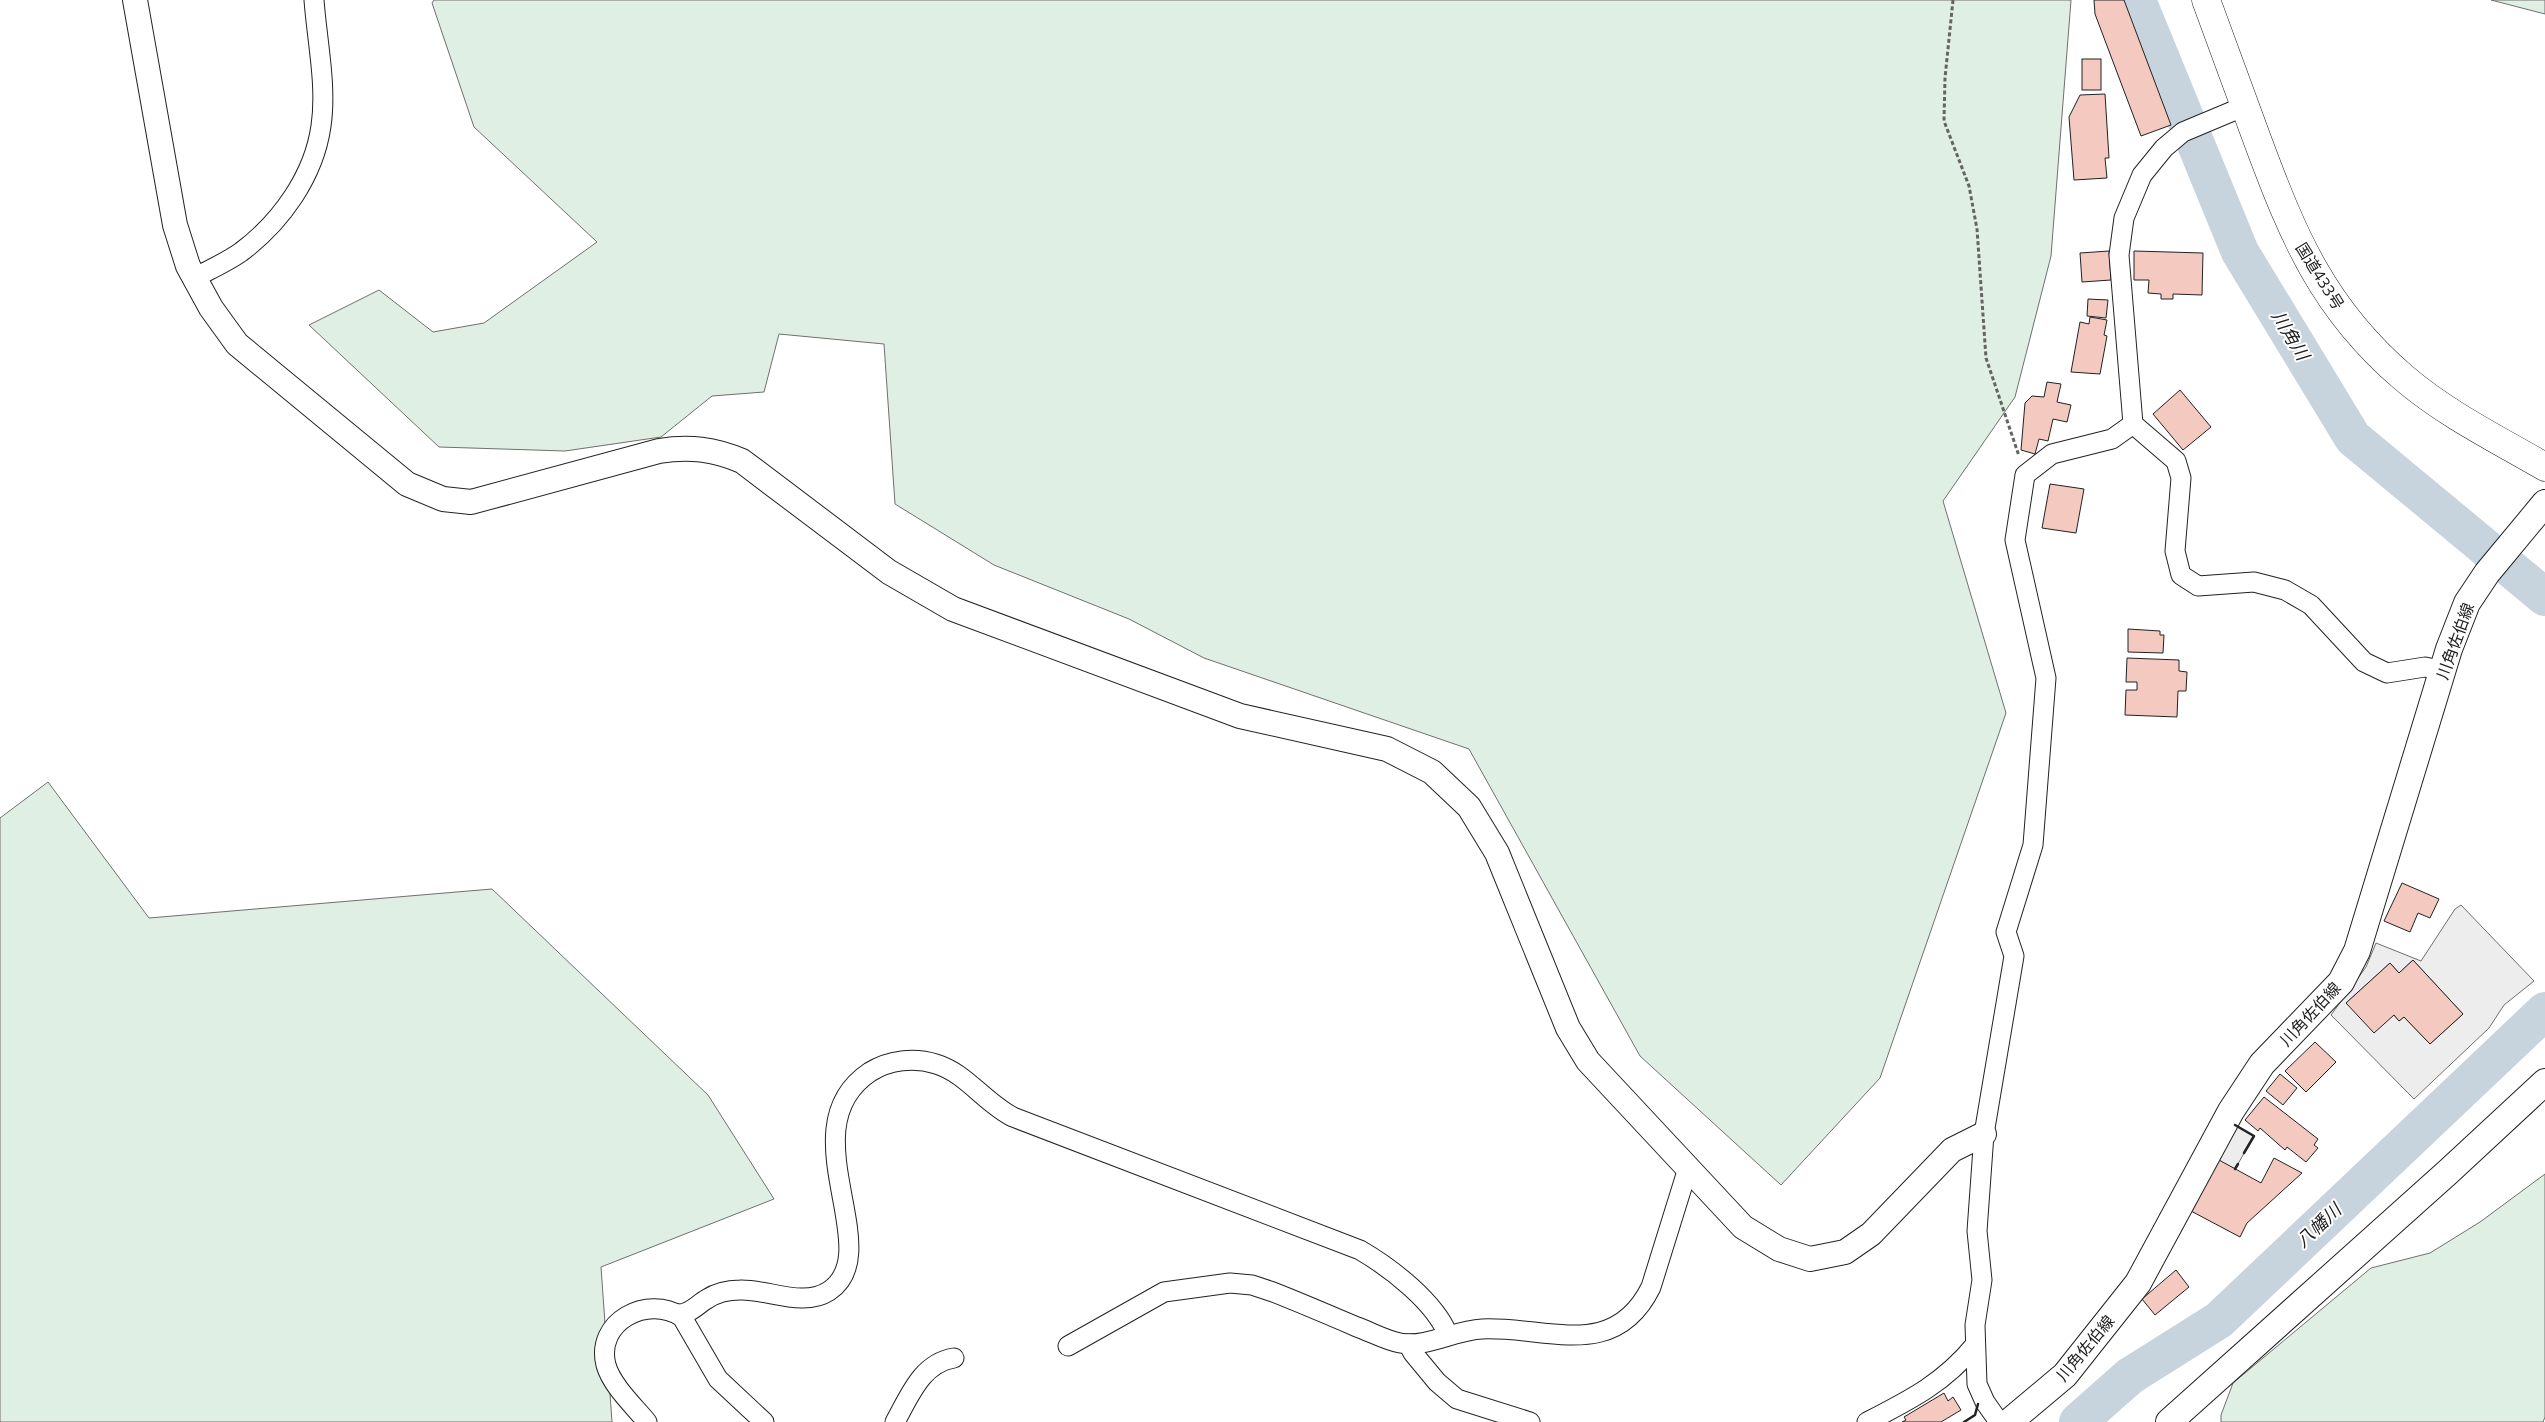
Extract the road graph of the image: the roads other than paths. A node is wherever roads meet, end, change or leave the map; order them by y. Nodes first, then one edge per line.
1 (135, 0) edge
2 (314, 0) edge
3 (2206, 0) edge
4 (2245, 106) junction
5 (194, 278) junction
6 (2133, 424) junction
7 (2545, 467) edge
8 (2545, 503) edge
9 (2443, 671) junction
10 (2545, 1082) edge
11 (1984, 1134) junction
12 (1688, 1168) junction
13 (678, 1314) junction
14 (1448, 1335) junction
15 (1408, 1344) junction
16 (1975, 1345) junction
17 (1068, 1346) dead end
18 (954, 1358) dead end
19 (647, 1422) edge
20 (764, 1422) edge
21 (896, 1422) edge
22 (1530, 1422) edge
23 (1867, 1422) edge
24 (1999, 1422) edge
25 (2009, 1422) edge
26 (2169, 1422) edge

1 - 5 street
2 - 5 street
3 - 4 highway, 国道433号
4 - 6 street
4 - 7 highway, 国道433号
5 - 12 street
6 - 9 street
6 - 11 street
8 - 9 main road, 川角佐伯線
9 - 25 main road, 川角佐伯線
10 - 26 main road
11 - 12 street
11 - 16 street
12 - 14 street
13 - 14 street
13 - 19 street
13 - 20 street
14 - 15 street
15 - 17 street
15 - 22 street
16 - 23 street
16 - 24 street
18 - 21 street

